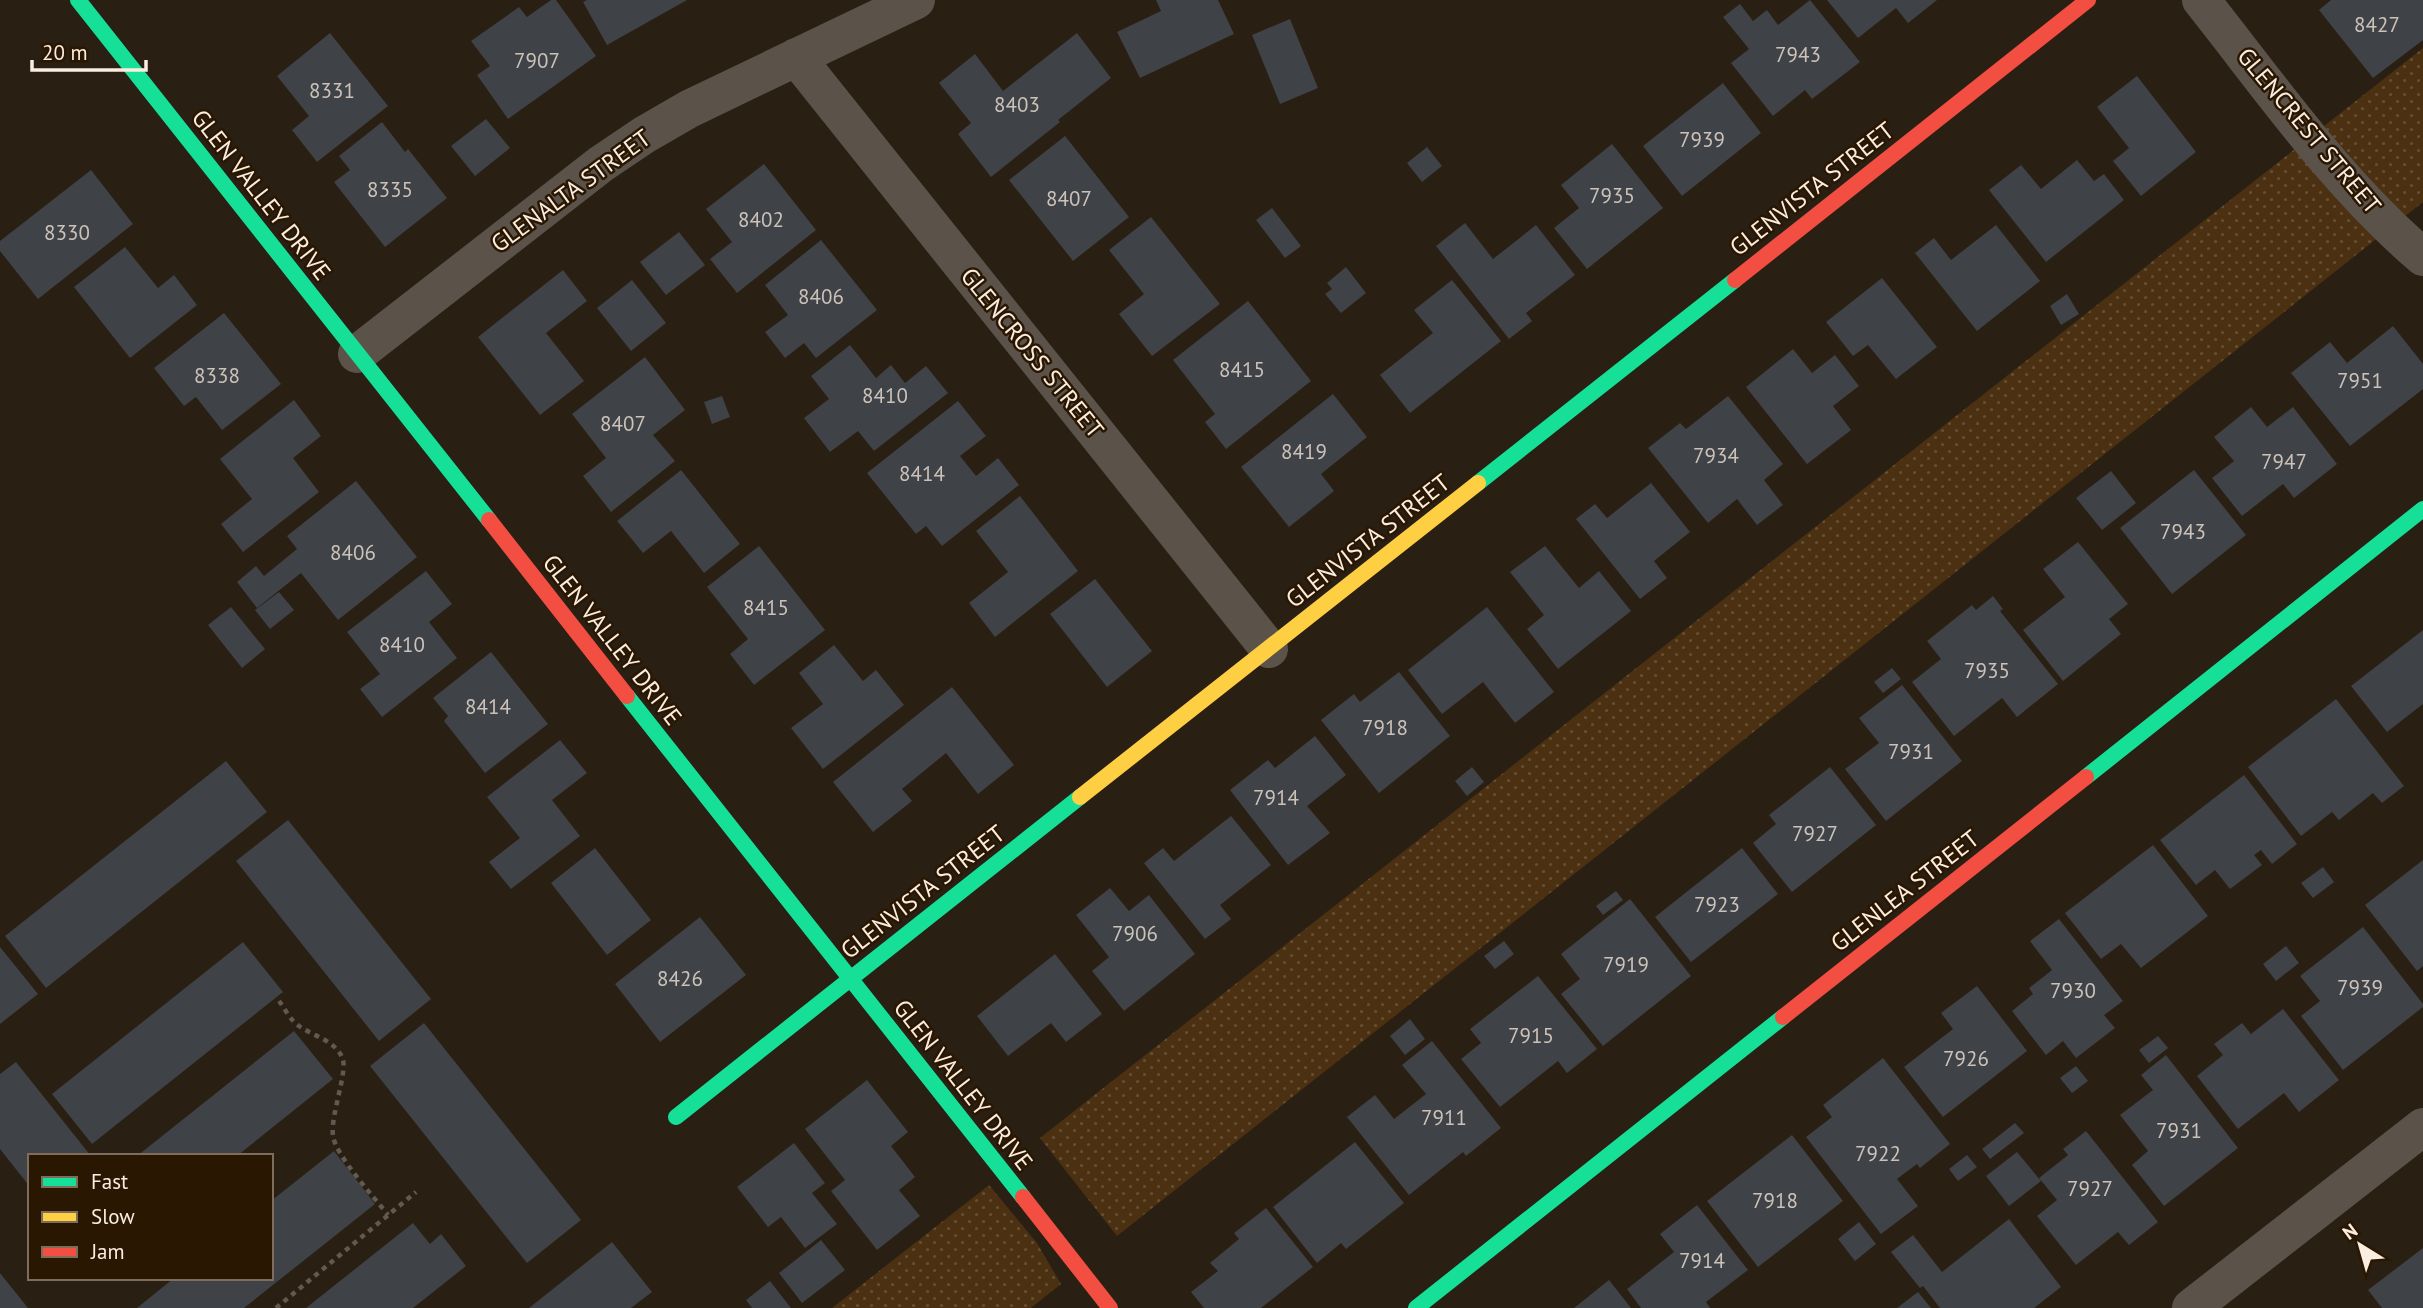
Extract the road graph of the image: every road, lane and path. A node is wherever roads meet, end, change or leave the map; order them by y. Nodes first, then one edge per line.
1 (78, 0) edge
2 (916, 0) edge
3 (2088, 0) edge
4 (2201, 0) edge
5 (796, 57) junction
6 (2423, 257) edge
7 (357, 354) junction
8 (2423, 509) edge
9 (1269, 649) junction
10 (850, 979) junction
11 (279, 1001) dead end
12 (676, 1118) dead end
13 (2423, 1128) edge
14 (416, 1192) dead end
15 (388, 1215) junction
16 (276, 1308) edge
17 (1110, 1308) edge
18 (1416, 1308) edge
19 (2191, 1308) edge

1 - 7 street, GLEN VALLEY DRIVE
2 - 5 street, GLENALTA STREET
3 - 9 street, GLENVISTA STREET
4 - 6 street, GLENCREST STREET
5 - 7 street, GLENALTA STREET
5 - 9 street, GLENCROSS STREET
7 - 10 street, GLEN VALLEY DRIVE
8 - 18 street, GLENLEA STREET
9 - 10 street, GLENVISTA STREET
10 - 12 street, GLENVISTA STREET
10 - 17 street, GLEN VALLEY DRIVE
11 - 15 path
13 - 19 street
14 - 15 path
15 - 16 path

